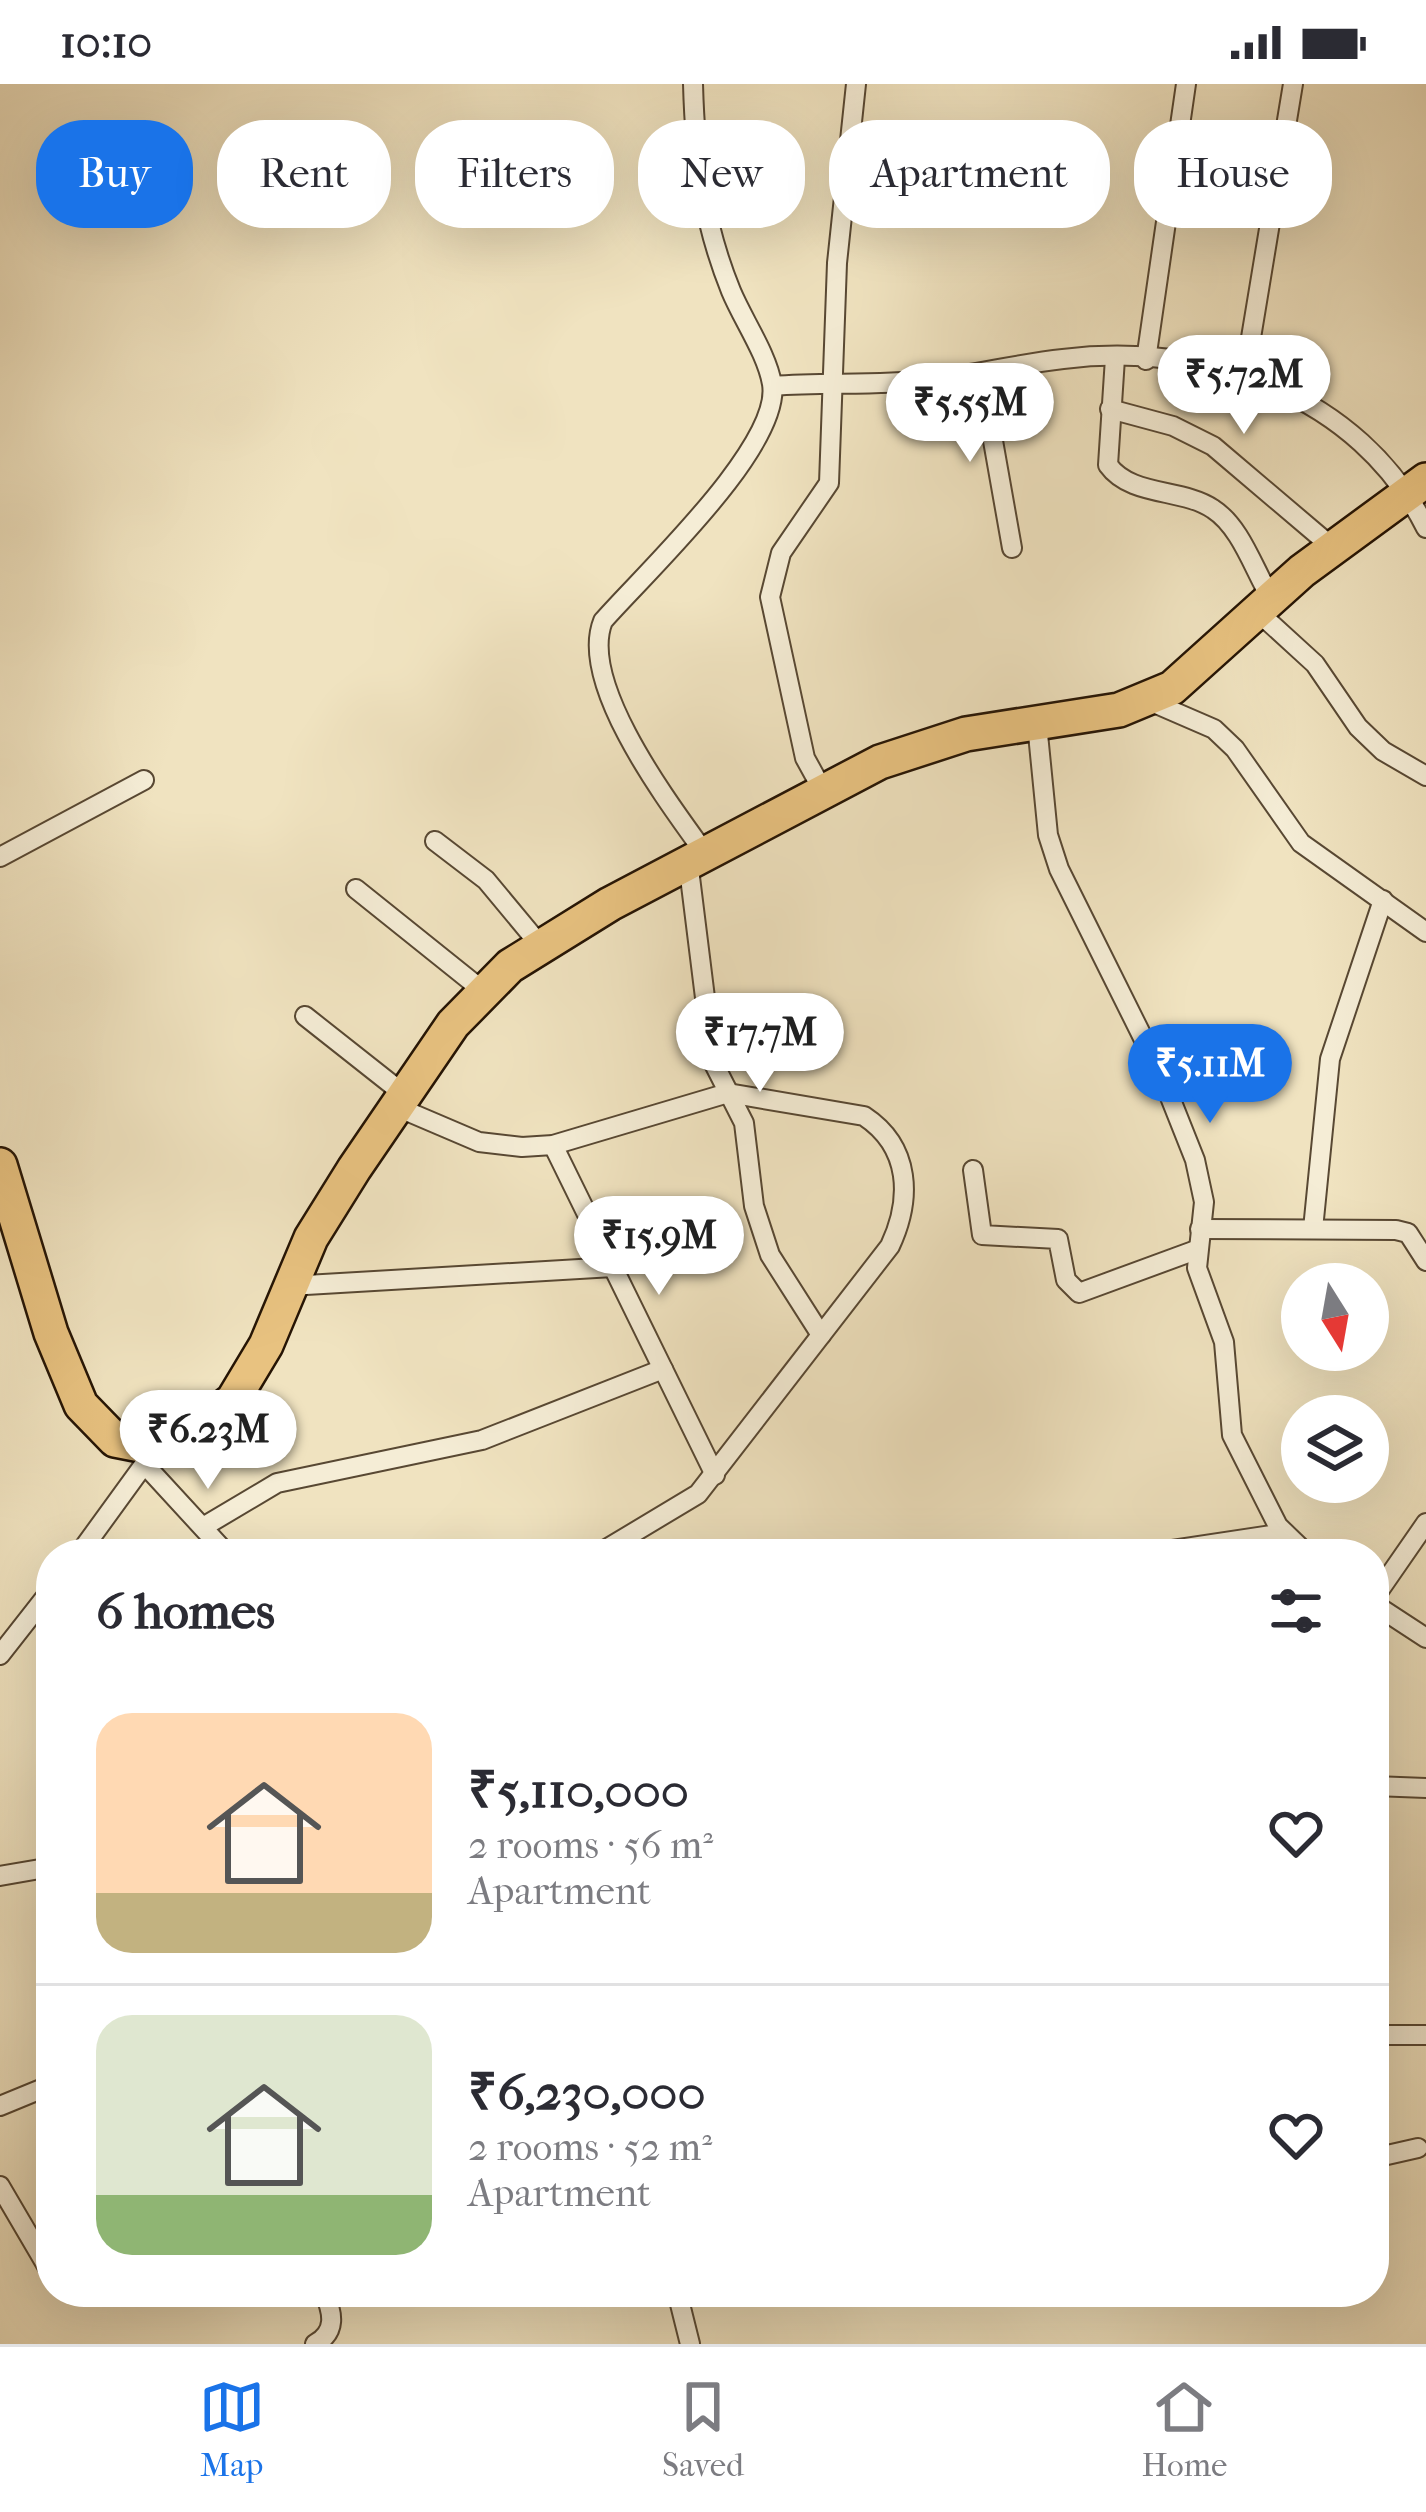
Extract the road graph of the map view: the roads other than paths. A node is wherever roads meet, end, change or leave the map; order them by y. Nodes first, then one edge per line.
1 (693, 84) edge
2 (856, 84) edge
3 (1186, 84) edge
4 (1293, 84) edge
5 (1114, 358) junction
6 (1146, 360) junction
7 (980, 373) junction
8 (1245, 374) junction
9 (831, 382) junction
10 (773, 386) junction
11 (1111, 409) junction
12 (1417, 486) edge
13 (1426, 528) edge
14 (1012, 548) dead end
15 (1332, 548) junction
16 (1264, 605) junction
17 (1147, 700) junction
18 (1037, 724) junction
19 (1426, 776) edge
20 (144, 780) dead end
21 (822, 789) junction
22 (435, 841) dead end
23 (696, 856) junction
24 (0, 857) edge
25 (356, 890) dead end
26 (1383, 900) junction
27 (1426, 932) edge
28 (540, 945) junction
29 (482, 990) junction
30 (305, 1016) dead end
31 (728, 1093) junction
32 (401, 1101) junction
33 (554, 1145) junction
34 (0, 1165) edge
35 (974, 1170) dead end
36 (9, 1229) edge
37 (1201, 1229) junction
38 (1313, 1229) junction
39 (1196, 1250) junction
40 (1426, 1262) edge
41 (613, 1267) junction
42 (289, 1286) junction
43 (821, 1335) junction
44 (663, 1369) junction
45 (151, 1457) junction
46 (715, 1475) junction
47 (1426, 1523) edge
48 (203, 1527) junction
49 (1285, 1533) junction
50 (90, 1539) edge
51 (213, 1539) edge
52 (625, 1539) edge
53 (1264, 1539) edge
54 (1291, 1539) edge
55 (1389, 1578) edge
56 (36, 1609) edge
57 (1389, 1612) edge
58 (1426, 1638) edge
59 (0, 1655) edge
60 (1389, 1786) edge
61 (1426, 1787) edge
62 (36, 1870) edge
63 (0, 1876) edge
64 (1389, 2035) edge
65 (1426, 2035) edge
66 (36, 2091) edge
67 (0, 2106) edge
68 (1418, 2149) dead end
69 (1389, 2155) edge
70 (0, 2186) edge
71 (36, 2247) edge
72 (328, 2307) edge
73 (681, 2307) edge
74 (315, 2344) edge
75 (690, 2344) edge

1 - 10 street
2 - 9 street
3 - 6 street
4 - 8 street
5 - 6 street
5 - 7 street
5 - 11 street
6 - 8 street
7 - 9 street
7 - 14 street
8 - 12 street
9 - 10 street
9 - 21 street
10 - 23 street
11 - 15 street
11 - 16 street
12 - 13 street
12 - 15 highway
15 - 16 highway
16 - 17 highway
16 - 19 street
17 - 18 highway
17 - 26 street
18 - 21 highway
18 - 37 street
20 - 24 street
21 - 23 highway
22 - 28 street
23 - 28 highway
23 - 31 street
25 - 29 street
26 - 27 street
26 - 38 street
28 - 29 highway
29 - 32 highway
30 - 32 street
31 - 33 street
31 - 43 street
31 - 43 street
32 - 33 street
32 - 42 highway
33 - 41 street
34 - 36 highway
35 - 39 street
36 - 45 highway
37 - 38 street
37 - 39 street
38 - 40 street
39 - 49 street
41 - 42 street
41 - 44 street
42 - 45 highway
43 - 46 street
44 - 46 street
44 - 48 street
45 - 48 street
45 - 50 street
46 - 52 street
47 - 55 street
48 - 51 street
49 - 53 street
49 - 54 street
56 - 59 street
57 - 58 street
60 - 61 street
62 - 63 street
64 - 65 street
66 - 67 street
68 - 69 street
70 - 71 street
72 - 74 street
73 - 75 street

